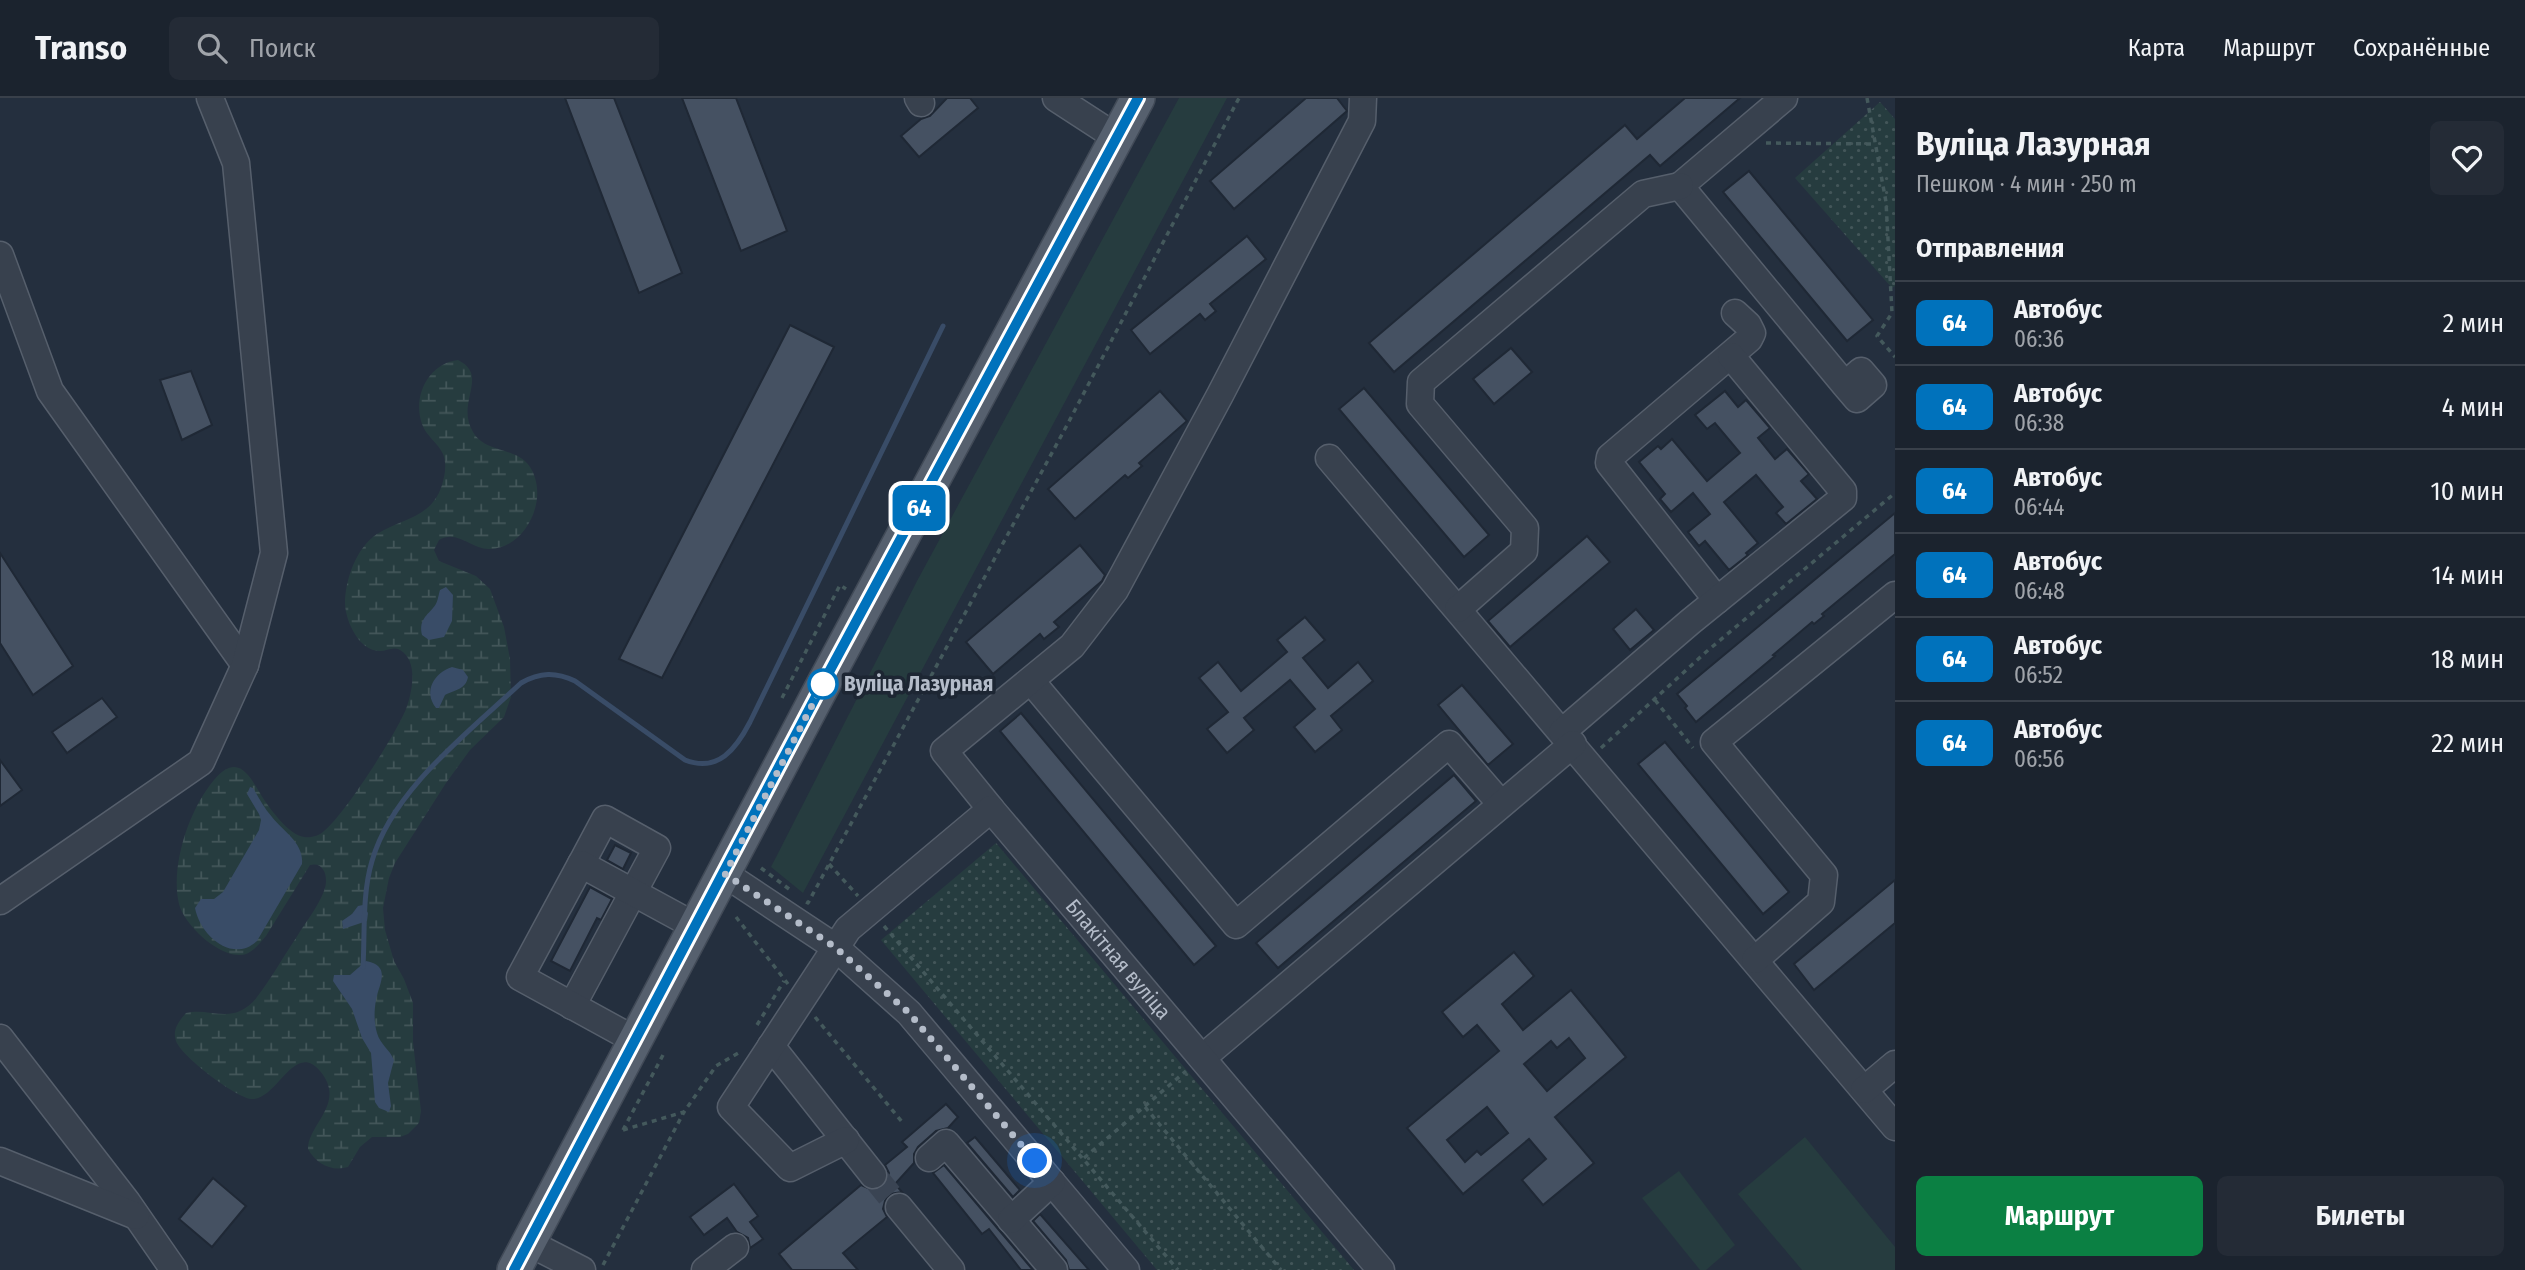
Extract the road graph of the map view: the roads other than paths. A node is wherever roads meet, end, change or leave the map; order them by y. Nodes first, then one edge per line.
1 (210, 98) edge
2 (1056, 98) edge
3 (1138, 98) edge
4 (1363, 98) edge
5 (1784, 98) edge
6 (1116, 137) junction
7 (1680, 186) junction
8 (0, 255) edge
9 (1735, 313) dead end
10 (1731, 356) junction
11 (1845, 385) dead end
12 (1329, 458) dead end
13 (1895, 595) edge
14 (1717, 600) junction
15 (1458, 609) junction
16 (245, 665) junction
17 (1031, 681) junction
18 (1574, 746) junction
19 (1501, 804) junction
20 (991, 809) junction
21 (581, 864) junction
22 (725, 874) junction
23 (633, 892) junction
24 (0, 901) edge
25 (695, 926) junction
26 (835, 947) junction
27 (1755, 960) junction
28 (572, 1006) junction
29 (0, 1038) edge
30 (757, 1040) junction
31 (649, 1048) junction
32 (1202, 1058) junction
33 (1895, 1064) edge
34 (1864, 1090) junction
35 (1895, 1126) edge
36 (846, 1140) junction
37 (945, 1144) dead end
38 (0, 1161) edge
39 (873, 1175) tunnel mouth
40 (1052, 1182) junction
41 (899, 1207) tunnel mouth
42 (138, 1216) junction
43 (1011, 1220) junction
44 (735, 1247) dead end
45 (522, 1256) edge
46 (174, 1270) edge
47 (582, 1270) edge
48 (705, 1270) edge
49 (951, 1270) edge
50 (1054, 1270) edge
51 (1126, 1270) edge
52 (1381, 1270) edge

1 - 16 street
2 - 6 street
3 - 6 main road
4 - 17 street
5 - 7 street
6 - 22 main road
7 - 11 street
7 - 15 street
8 - 16 street
9 - 10 street
10 - 14 street
10 - 14 street
12 - 15 street
13 - 27 street
14 - 18 street
15 - 18 street
16 - 24 street
17 - 19 street
17 - 20 street, Блакітная вуліца
18 - 19 street
18 - 27 street
19 - 32 street
20 - 26 street
20 - 32 street, Блакітная вуліца
21 - 23 street
21 - 23 street
21 - 28 street
22 - 25 main road
22 - 26 street
23 - 25 street
23 - 28 street
25 - 31 main road
26 - 30 street
26 - 40 street
27 - 34 street
28 - 31 street
29 - 42 street
30 - 36 street
30 - 36 street
31 - 45 main road
32 - 52 street, Блакітная вуліца
33 - 34 street
34 - 35 street
36 - 39 street
37 - 43 street
38 - 42 street
40 - 43 street
40 - 51 street
41 - 49 street
42 - 46 street
43 - 50 street
44 - 48 street
45 - 47 street

